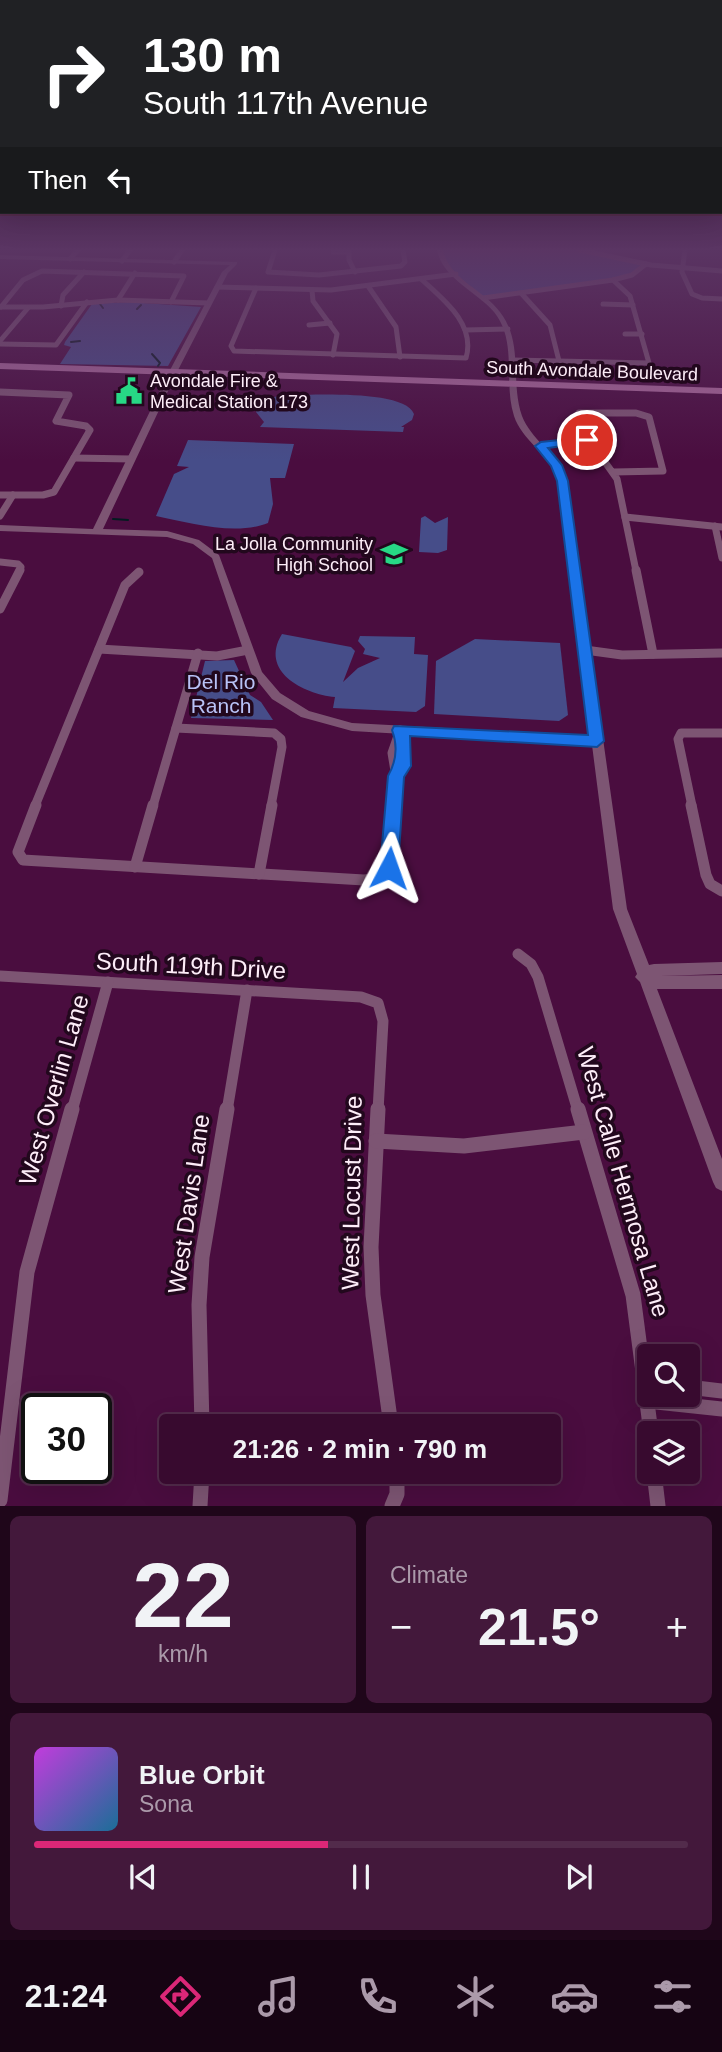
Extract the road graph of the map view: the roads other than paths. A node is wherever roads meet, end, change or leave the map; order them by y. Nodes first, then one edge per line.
1 (18, 320) edge
2 (76, 320) edge
3 (199, 320) edge
4 (242, 320) edge
5 (328, 320) edge
6 (393, 320) edge
7 (459, 320) edge
8 (502, 320) edge
9 (546, 320) edge
10 (638, 320) edge
11 (330, 323) junction
12 (309, 325) dead end
13 (508, 329) junction
14 (465, 330) junction
15 (625, 334) dead end
16 (642, 334) junction
17 (0, 343) edge
18 (334, 355) junction
19 (400, 357) junction
20 (513, 360) junction
21 (559, 361) junction
22 (0, 366) edge
23 (173, 372) junction
24 (515, 384) junction
25 (722, 391) edge
26 (0, 392) edge
27 (588, 439) junction
28 (541, 446) junction
29 (75, 456) junction
30 (131, 458) junction
31 (614, 472) junction
32 (0, 495) edge
33 (13, 495) junction
34 (0, 516) edge
35 (625, 517) junction
36 (719, 527) edge
37 (0, 528) edge
38 (96, 531) junction
39 (722, 558) edge
40 (0, 562) edge
41 (139, 572) dead end
42 (0, 609) edge
43 (99, 649) junction
44 (248, 650) junction
45 (584, 650) junction
46 (198, 653) junction
47 (722, 653) edge
48 (653, 654) junction
49 (176, 728) junction
50 (400, 730) junction
51 (722, 733) edge
52 (597, 741) junction
53 (135, 867) junction
54 (260, 874) junction
55 (719, 890) edge
56 (518, 954) dead end
57 (722, 968) edge
58 (0, 976) edge
59 (643, 977) junction
60 (108, 982) junction
61 (722, 982) edge
62 (247, 990) junction
63 (378, 1003) joint
64 (584, 1132) junction
65 (376, 1142) junction
66 (722, 1182) edge
67 (641, 1344) edge
68 (700, 1388) edge
69 (722, 1391) edge
70 (700, 1407) edge
71 (722, 1409) edge
72 (202, 1414) edge
73 (389, 1414) edge
74 (5, 1417) edge
75 (201, 1484) edge
76 (397, 1484) edge
77 (655, 1484) edge
78 (0, 1500) edge
79 (200, 1506) edge
80 (393, 1506) edge
81 (658, 1506) edge

1 - 17 street
2 - 17 street
3 - 23 street
4 - 18 street
5 - 11 street
6 - 19 street
7 - 14 street
8 - 13 street
9 - 21 street
10 - 16 street
11 - 12 street
11 - 18 street
13 - 14 street
13 - 20 street
14 - 19 street
15 - 16 street
16 - 21 street
18 - 19 street
20 - 21 street
20 - 24 street
22 - 23 main road, South Avondale Boulevard
23 - 24 main road, South Avondale Boulevard
23 - 30 street
24 - 25 main road, South Avondale Boulevard
24 - 28 street
26 - 29 street
27 - 28 street
27 - 31 street
27 - 31 street
28 - 45 street
29 - 30 street
29 - 33 street
30 - 38 street
31 - 35 street
32 - 33 street
33 - 34 street
35 - 36 street
35 - 48 street
36 - 39 street
37 - 38 street
38 - 44 street
40 - 42 street
41 - 43 street
43 - 46 street
43 - 53 street
44 - 46 street
44 - 50 street
45 - 48 street
45 - 52 street
46 - 49 street
47 - 48 street
49 - 53 street
49 - 54 street
50 - 52 street
50 - 54 street
51 - 55 street
52 - 59 street
53 - 54 street
56 - 64 street, West Calle Hermosa Lane
57 - 59 street
58 - 60 street, South 119th Drive
59 - 61 street
59 - 66 street
60 - 62 street, South 119th Drive
60 - 74 street, West Overlin Lane
62 - 63 street, South 119th Drive
62 - 72 street, West Davis Lane
63 - 65 street, West Locust Drive
64 - 65 street
64 - 67 street, West Calle Hermosa Lane
65 - 73 street, West Locust Drive
68 - 69 street
70 - 71 street
74 - 78 street, West Overlin Lane
75 - 79 street
76 - 80 street
77 - 81 street

